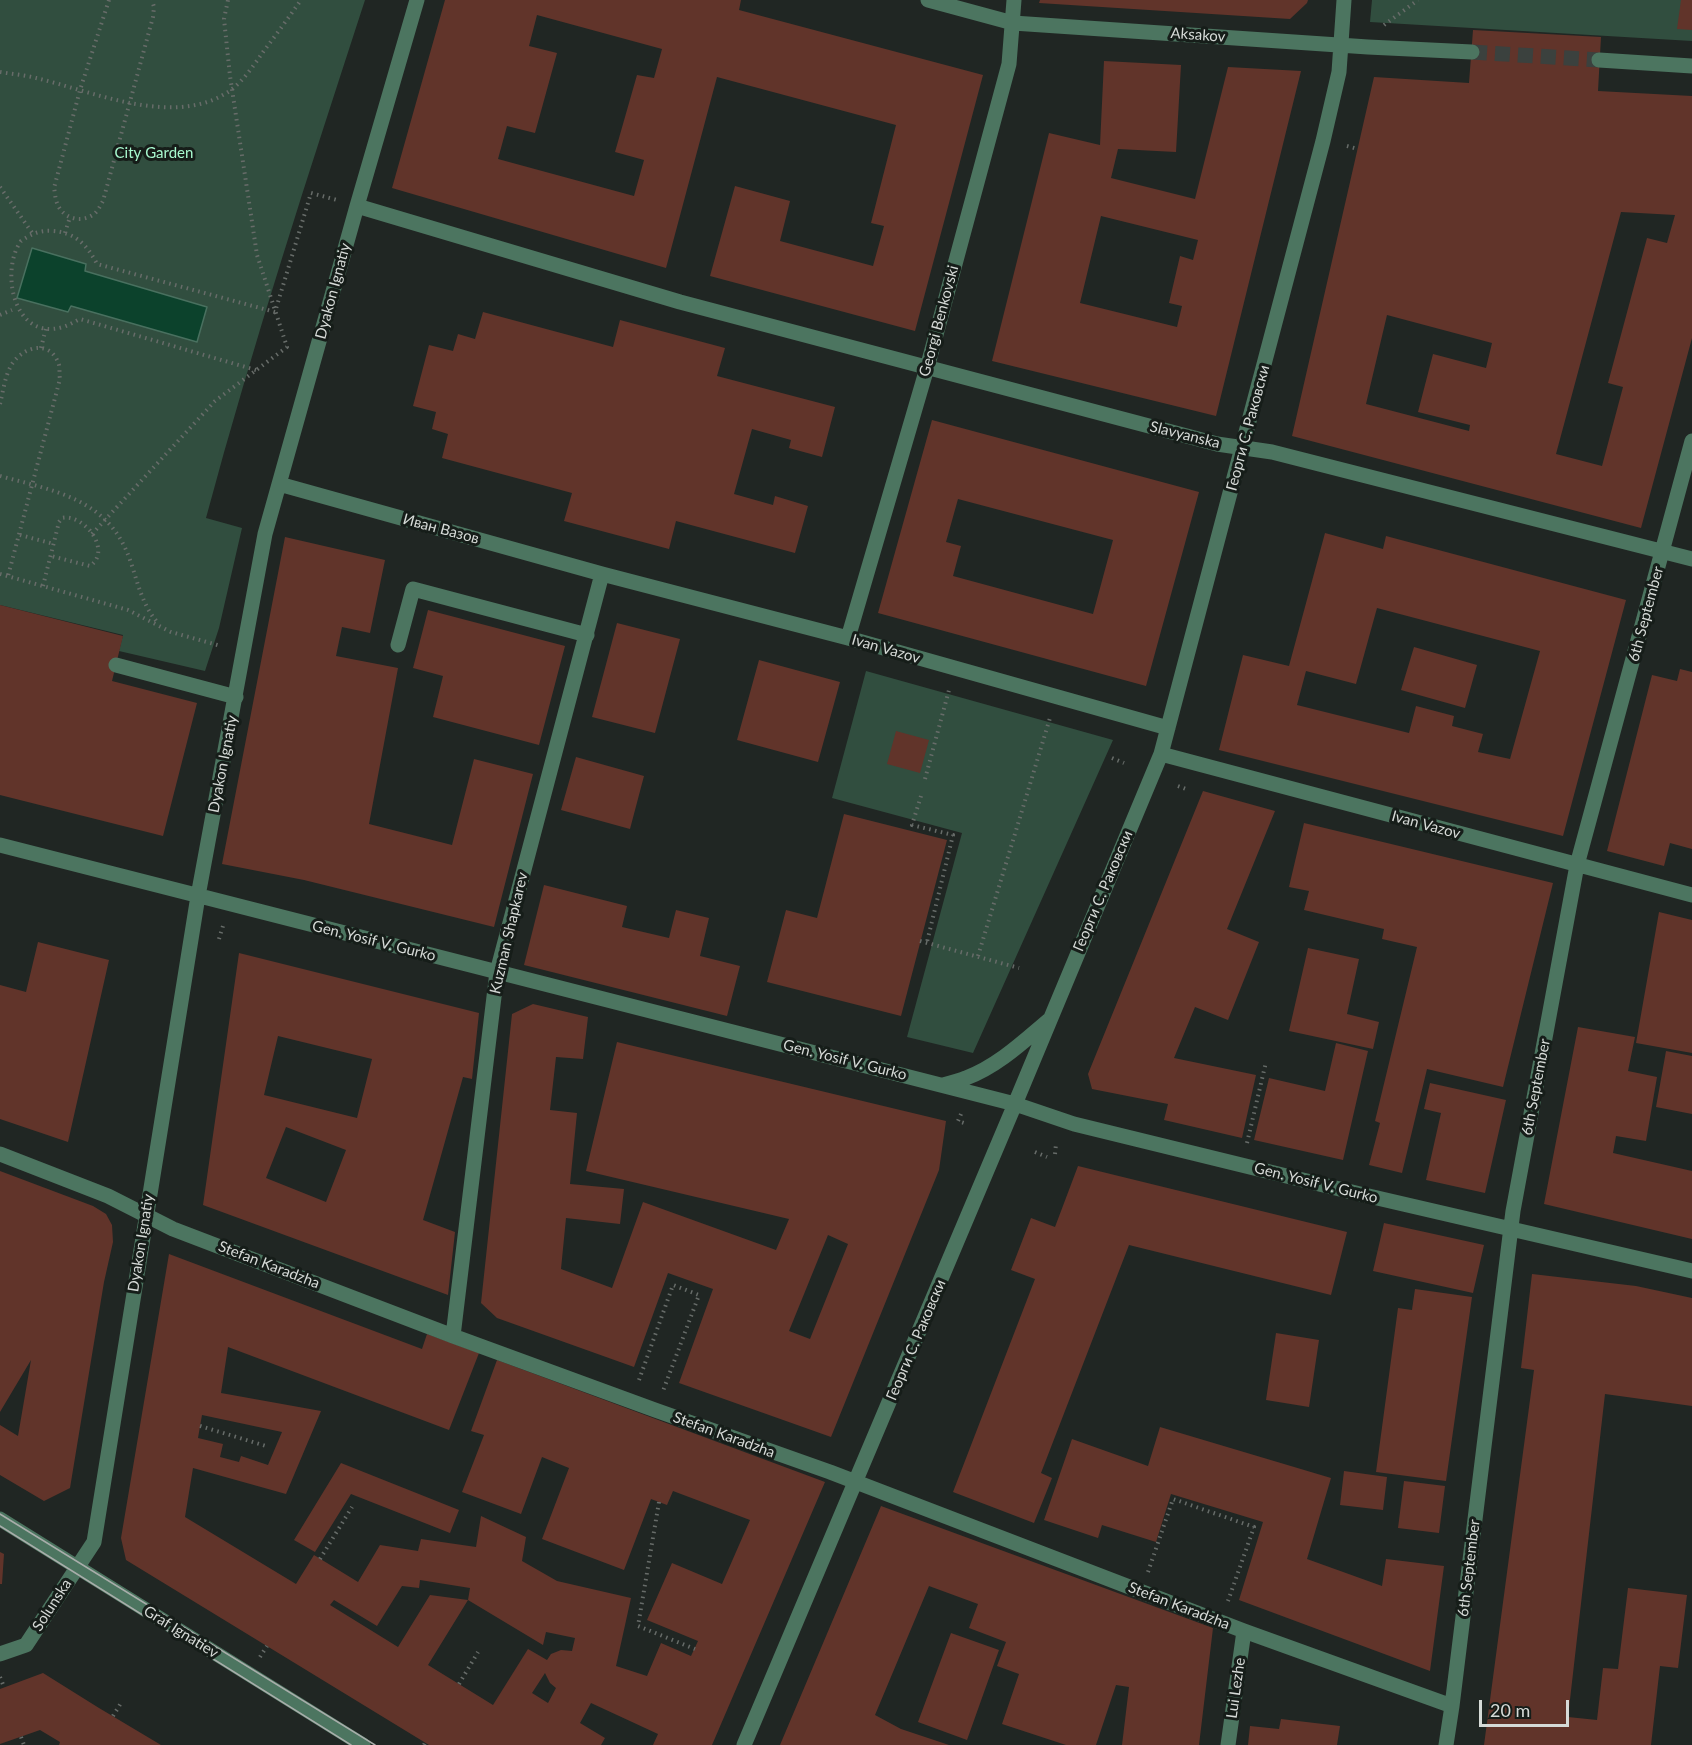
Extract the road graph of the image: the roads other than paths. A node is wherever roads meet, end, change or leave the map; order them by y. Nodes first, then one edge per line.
1 (417, 0) edge
2 (928, 0) edge
3 (1014, 0) edge
4 (1344, 0) edge
5 (1013, 23) junction
6 (1342, 45) junction
7 (1472, 52) tunnel mouth
8 (1599, 60) tunnel mouth
9 (1692, 66) edge
10 (357, 206) junction
11 (927, 368) junction
12 (1692, 441) edge
13 (1243, 447) junction
14 (279, 484) junction
15 (1663, 551) junction
16 (1692, 559) edge
17 (602, 574) junction
18 (587, 635) junction
19 (848, 638) junction
20 (398, 645) dead end
21 (116, 665) dead end
22 (236, 697) junction
23 (1168, 728) junction
24 (1161, 754) junction
25 (0, 845) edge
26 (1577, 865) junction
27 (1692, 895) edge
28 (198, 896) junction
29 (497, 972) junction
30 (1050, 1019) junction
31 (943, 1085) junction
32 (1015, 1104) junction
33 (0, 1155) edge
34 (145, 1215) junction
35 (1510, 1228) junction
36 (1692, 1271) edge
37 (453, 1336) junction
38 (856, 1482) junction
39 (0, 1520) edge
40 (94, 1542) joint
41 (77, 1567) junction
42 (1244, 1630) junction
43 (0, 1654) edge
44 (1452, 1706) junction
45 (363, 1745) edge
46 (744, 1745) edge
47 (1228, 1745) edge
48 (1446, 1745) edge

1 - 10 street, Dyakon Ignatiy
2 - 5 street, Aksakov
3 - 5 street, Georgi Benkovski
4 - 6 street, Георги С. Раковски
5 - 6 street, Aksakov
5 - 11 street, Georgi Benkovski
6 - 7 street, Aksakov
6 - 13 street, Георги С. Раковски
8 - 9 street
10 - 11 street, Slavyanska
10 - 14 street, Dyakon Ignatiy
11 - 13 street, Slavyanska
11 - 19 street, Georgi Benkovski
12 - 15 street, 6th September
13 - 15 street, Slavyanska
13 - 23 street, Георги С. Раковски
14 - 17 street, Иван Вазов
14 - 22 street, Dyakon Ignatiy
15 - 16 street, Slavyanska
15 - 26 street, 6th September
17 - 18 street, Kuzman Shapkarev
17 - 19 street, Ivan Vazov
18 - 20 street
18 - 29 street, Kuzman Shapkarev
19 - 23 street, Ivan Vazov
21 - 22 street
22 - 28 street, Dyakon Ignatiy
23 - 24 street, Георги С. Раковски
24 - 26 street, Ivan Vazov
24 - 30 street, Георги С. Раковски
25 - 28 street, Gen. Yosif V. Gurko
26 - 27 street, Ivan Vazov
26 - 35 street, 6th September
28 - 29 street, Gen. Yosif V. Gurko
28 - 34 street, Dyakon Ignatiy
29 - 31 street, Gen. Yosif V. Gurko
29 - 37 street, Kuzman Shapkarev
30 - 31 street
30 - 32 street, Георги С. Раковски
31 - 32 street, Gen. Yosif V. Gurko
32 - 35 street, Gen. Yosif V. Gurko
32 - 38 street, Георги С. Раковски
33 - 34 street, Stefan Karadzha
34 - 37 street, Stefan Karadzha
34 - 40 street, Dyakon Ignatiy
35 - 36 street, Gen. Yosif V. Gurko
35 - 44 street, 6th September
37 - 38 street, Stefan Karadzha
38 - 42 street, Stefan Karadzha
38 - 46 street, Георги С. Раковски
39 - 41 street, Graf Ignatiev
40 - 41 street, Solunska
41 - 43 street, Solunska
41 - 45 street, Graf Ignatiev
42 - 44 street, Stefan Karadzha
42 - 47 street, Lui Lezhe
44 - 48 street, 6th September

